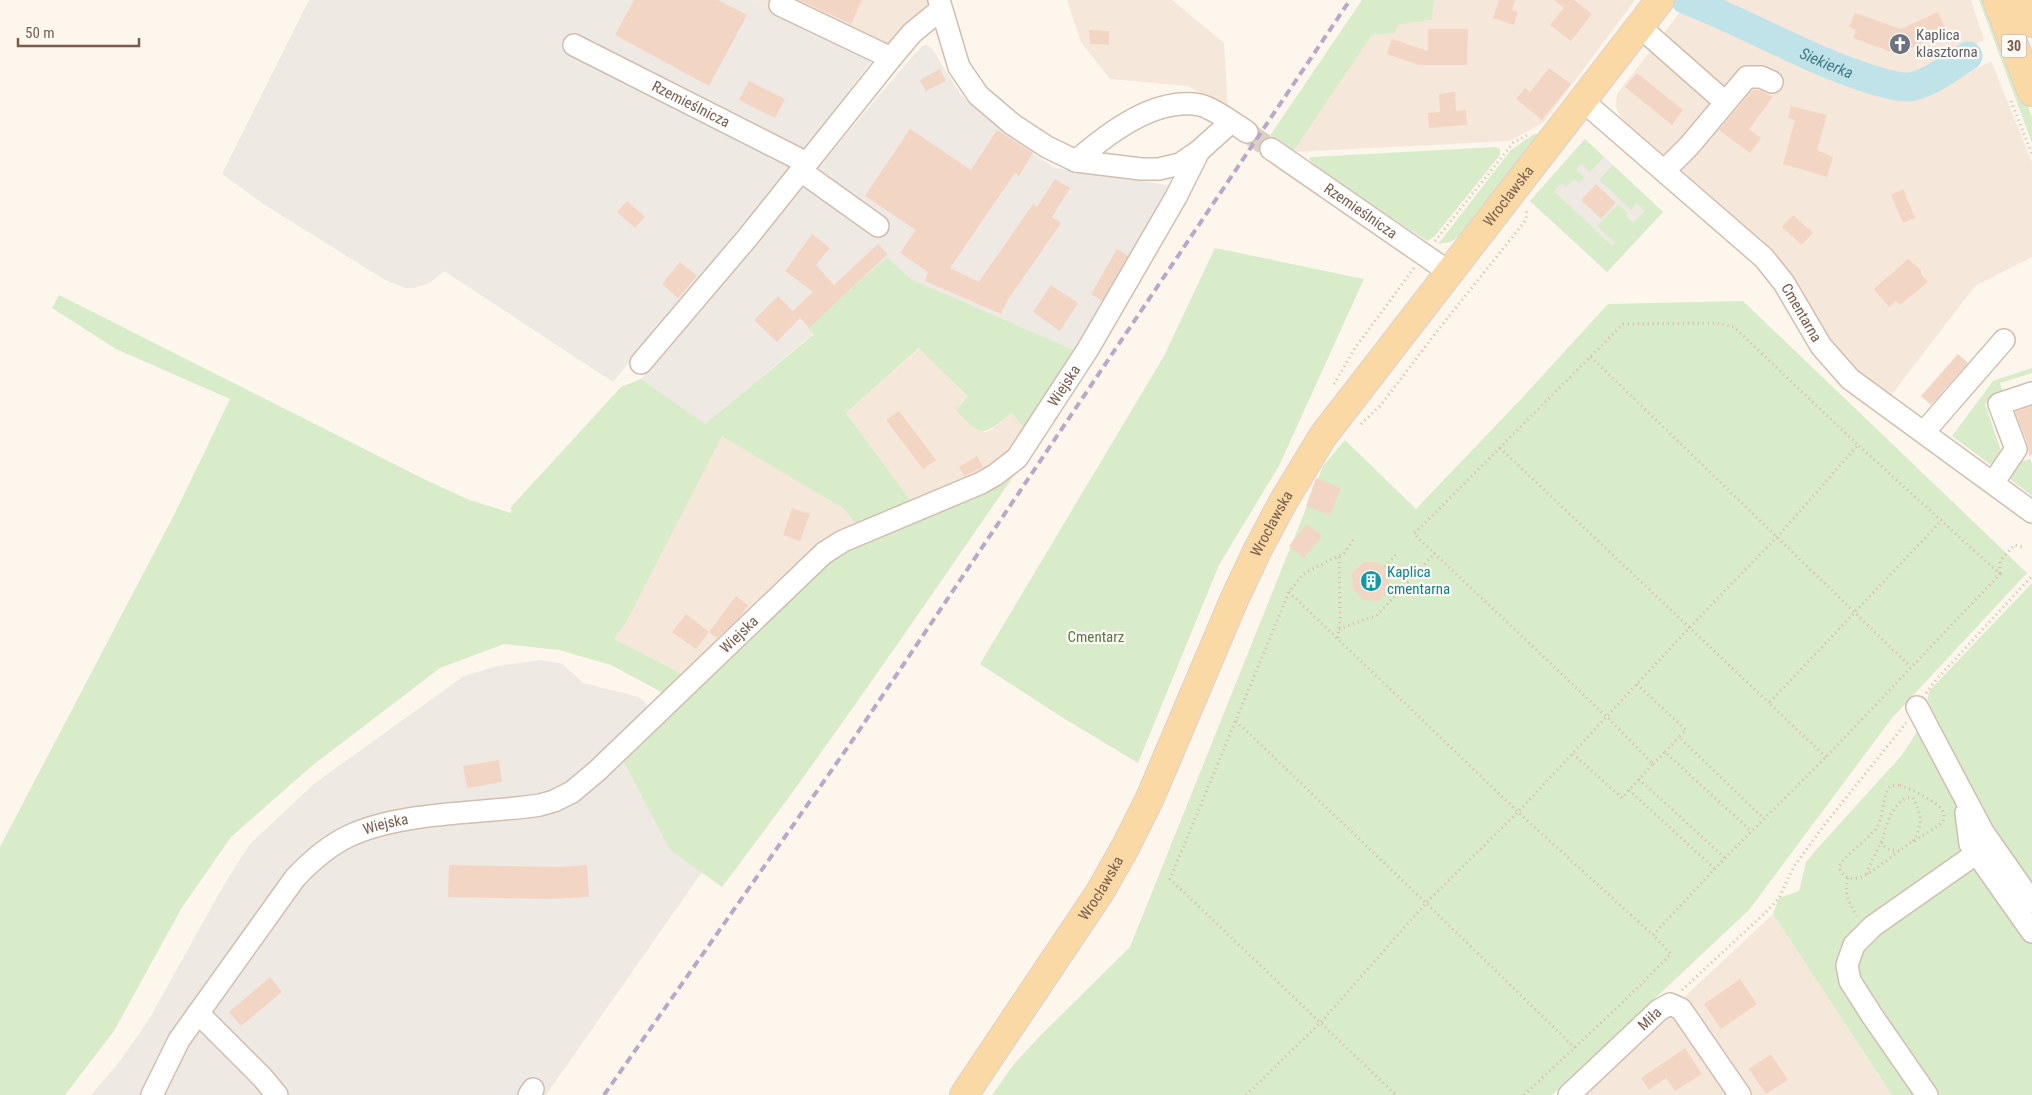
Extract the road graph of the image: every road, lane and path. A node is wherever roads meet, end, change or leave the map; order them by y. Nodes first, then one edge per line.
1 (1997, 0) edge
2 (2024, 0) edge
3 (1660, 1) edge
4 (780, 5) dead end
5 (939, 5) edge
6 (2032, 23) edge
7 (1640, 27) junction
8 (574, 45) dead end
9 (890, 58) junction
10 (1772, 82) dead end
11 (2032, 92) edge
12 (1582, 101) junction
13 (1725, 102) junction
14 (1271, 149) tunnel mouth
15 (1199, 151) junction
16 (1076, 161) junction
17 (804, 167) junction
18 (1664, 171) junction
19 (1527, 201) dead end
20 (878, 226) dead end
21 (1449, 272) junction
22 (2004, 340) dead end
23 (1591, 356) junction
24 (641, 363) dead end
25 (2032, 393) edge
26 (1360, 425) dead end
27 (1924, 432) junction
28 (1858, 445) junction
29 (1500, 448) junction
30 (1993, 483) junction
31 (2032, 512) edge
32 (1942, 520) junction
33 (1778, 536) junction
34 (1353, 540) dead end
35 (2023, 547) dead end
36 (1435, 553) junction
37 (1397, 554) dead end
38 (1339, 555) junction
39 (1385, 568) dead end
40 (2000, 574) junction
41 (2032, 576) edge
42 (1289, 592) junction
43 (1854, 612) junction
44 (1689, 628) junction
45 (1339, 629) junction
46 (1338, 639) junction
47 (1910, 666) junction
48 (1637, 684) junction
49 (1769, 703) junction
50 (1918, 707) junction
51 (1607, 717) junction
52 (1236, 721) junction
53 (1679, 736) junction
54 (1665, 752) junction
55 (1573, 754) junction
56 (1826, 757) junction
57 (1653, 764) junction
58 (1640, 778) junction
59 (1629, 790) junction
60 (1916, 793) junction
61 (1913, 798) junction
62 (1971, 810) junction
63 (1518, 812) junction
64 (1764, 819) junction
65 (1751, 831) junction
66 (1882, 841) junction
67 (1912, 842) junction
68 (1899, 851) junction
69 (1977, 853) junction
70 (1725, 858) junction
71 (1715, 869) junction
72 (1867, 874) junction
73 (1848, 878) junction
74 (2032, 902) edge
75 (1426, 903) junction
76 (1867, 932) junction
77 (2032, 932) edge
78 (1653, 935) junction
79 (1670, 1004) junction
80 (198, 1013) junction
81 (1321, 1022) junction
82 (1575, 1048) junction
83 (152, 1095) edge
84 (277, 1095) edge
85 (964, 1095) edge
86 (1246, 1095) edge
87 (1396, 1095) edge
88 (1524, 1095) edge
89 (1570, 1095) edge
90 (1740, 1095) edge
91 (1927, 1095) edge

1 - 11 main road, 30
2 - 6 main road, 30
3 - 7 main road, Wrocławska
4 - 9 street
5 - 9 street
5 - 16 street
7 - 12 main road, Wrocławska
7 - 13 street
8 - 17 street, Rzemieślnicza
9 - 17 street
10 - 13 street
12 - 18 street, Cmentarna
12 - 21 main road, Wrocławska
13 - 18 street
14 - 21 street, Rzemieślnicza
15 - 16 street
15 - 16 street
15 - 80 street, Wiejska
17 - 20 street, Rzemieślnicza
17 - 24 street
18 - 27 street, Cmentarna
19 - 26 path
21 - 85 main road, Wrocławska
22 - 27 street
23 - 28 path
23 - 29 path
23 - 33 path
25 - 30 street
27 - 30 street, Cmentarna
28 - 32 path
28 - 33 path
29 - 36 path
29 - 44 path
30 - 31 street, Cmentarna
32 - 40 path
32 - 43 path
33 - 43 path
33 - 44 path
34 - 38 path
35 - 40 path
36 - 45 path
36 - 51 path
37 - 39 path
38 - 42 path
38 - 45 path
40 - 47 path
41 - 50 path
42 - 46 path
42 - 52 path
43 - 47 path
43 - 49 path
44 - 48 path
44 - 49 path
45 - 46 path
46 - 63 path
47 - 56 path
48 - 51 path
48 - 53 path
49 - 56 path
50 - 62 street
50 - 79 path
51 - 55 path
51 - 57 path
52 - 75 path
52 - 81 path
53 - 54 path
53 - 64 path
54 - 57 path
54 - 65 path
55 - 59 path
55 - 63 path
56 - 64 path
57 - 58 path
58 - 59 path
58 - 70 path
59 - 71 path
60 - 61 path
60 - 67 path
60 - 73 path
61 - 66 path
61 - 67 path
62 - 69 street
62 - 74 street
63 - 75 path
63 - 78 path
64 - 65 path
65 - 70 path
66 - 68 path
66 - 72 path
67 - 68 path
68 - 72 path
69 - 76 street
69 - 77 street
70 - 71 path
71 - 78 path
72 - 73 path
73 - 76 path
75 - 81 path
75 - 82 path
76 - 91 street
78 - 82 path
79 - 89 street, Miła
79 - 90 street, Miła
80 - 83 street, Wiejska
80 - 84 street
81 - 86 path
81 - 87 path
82 - 88 path

